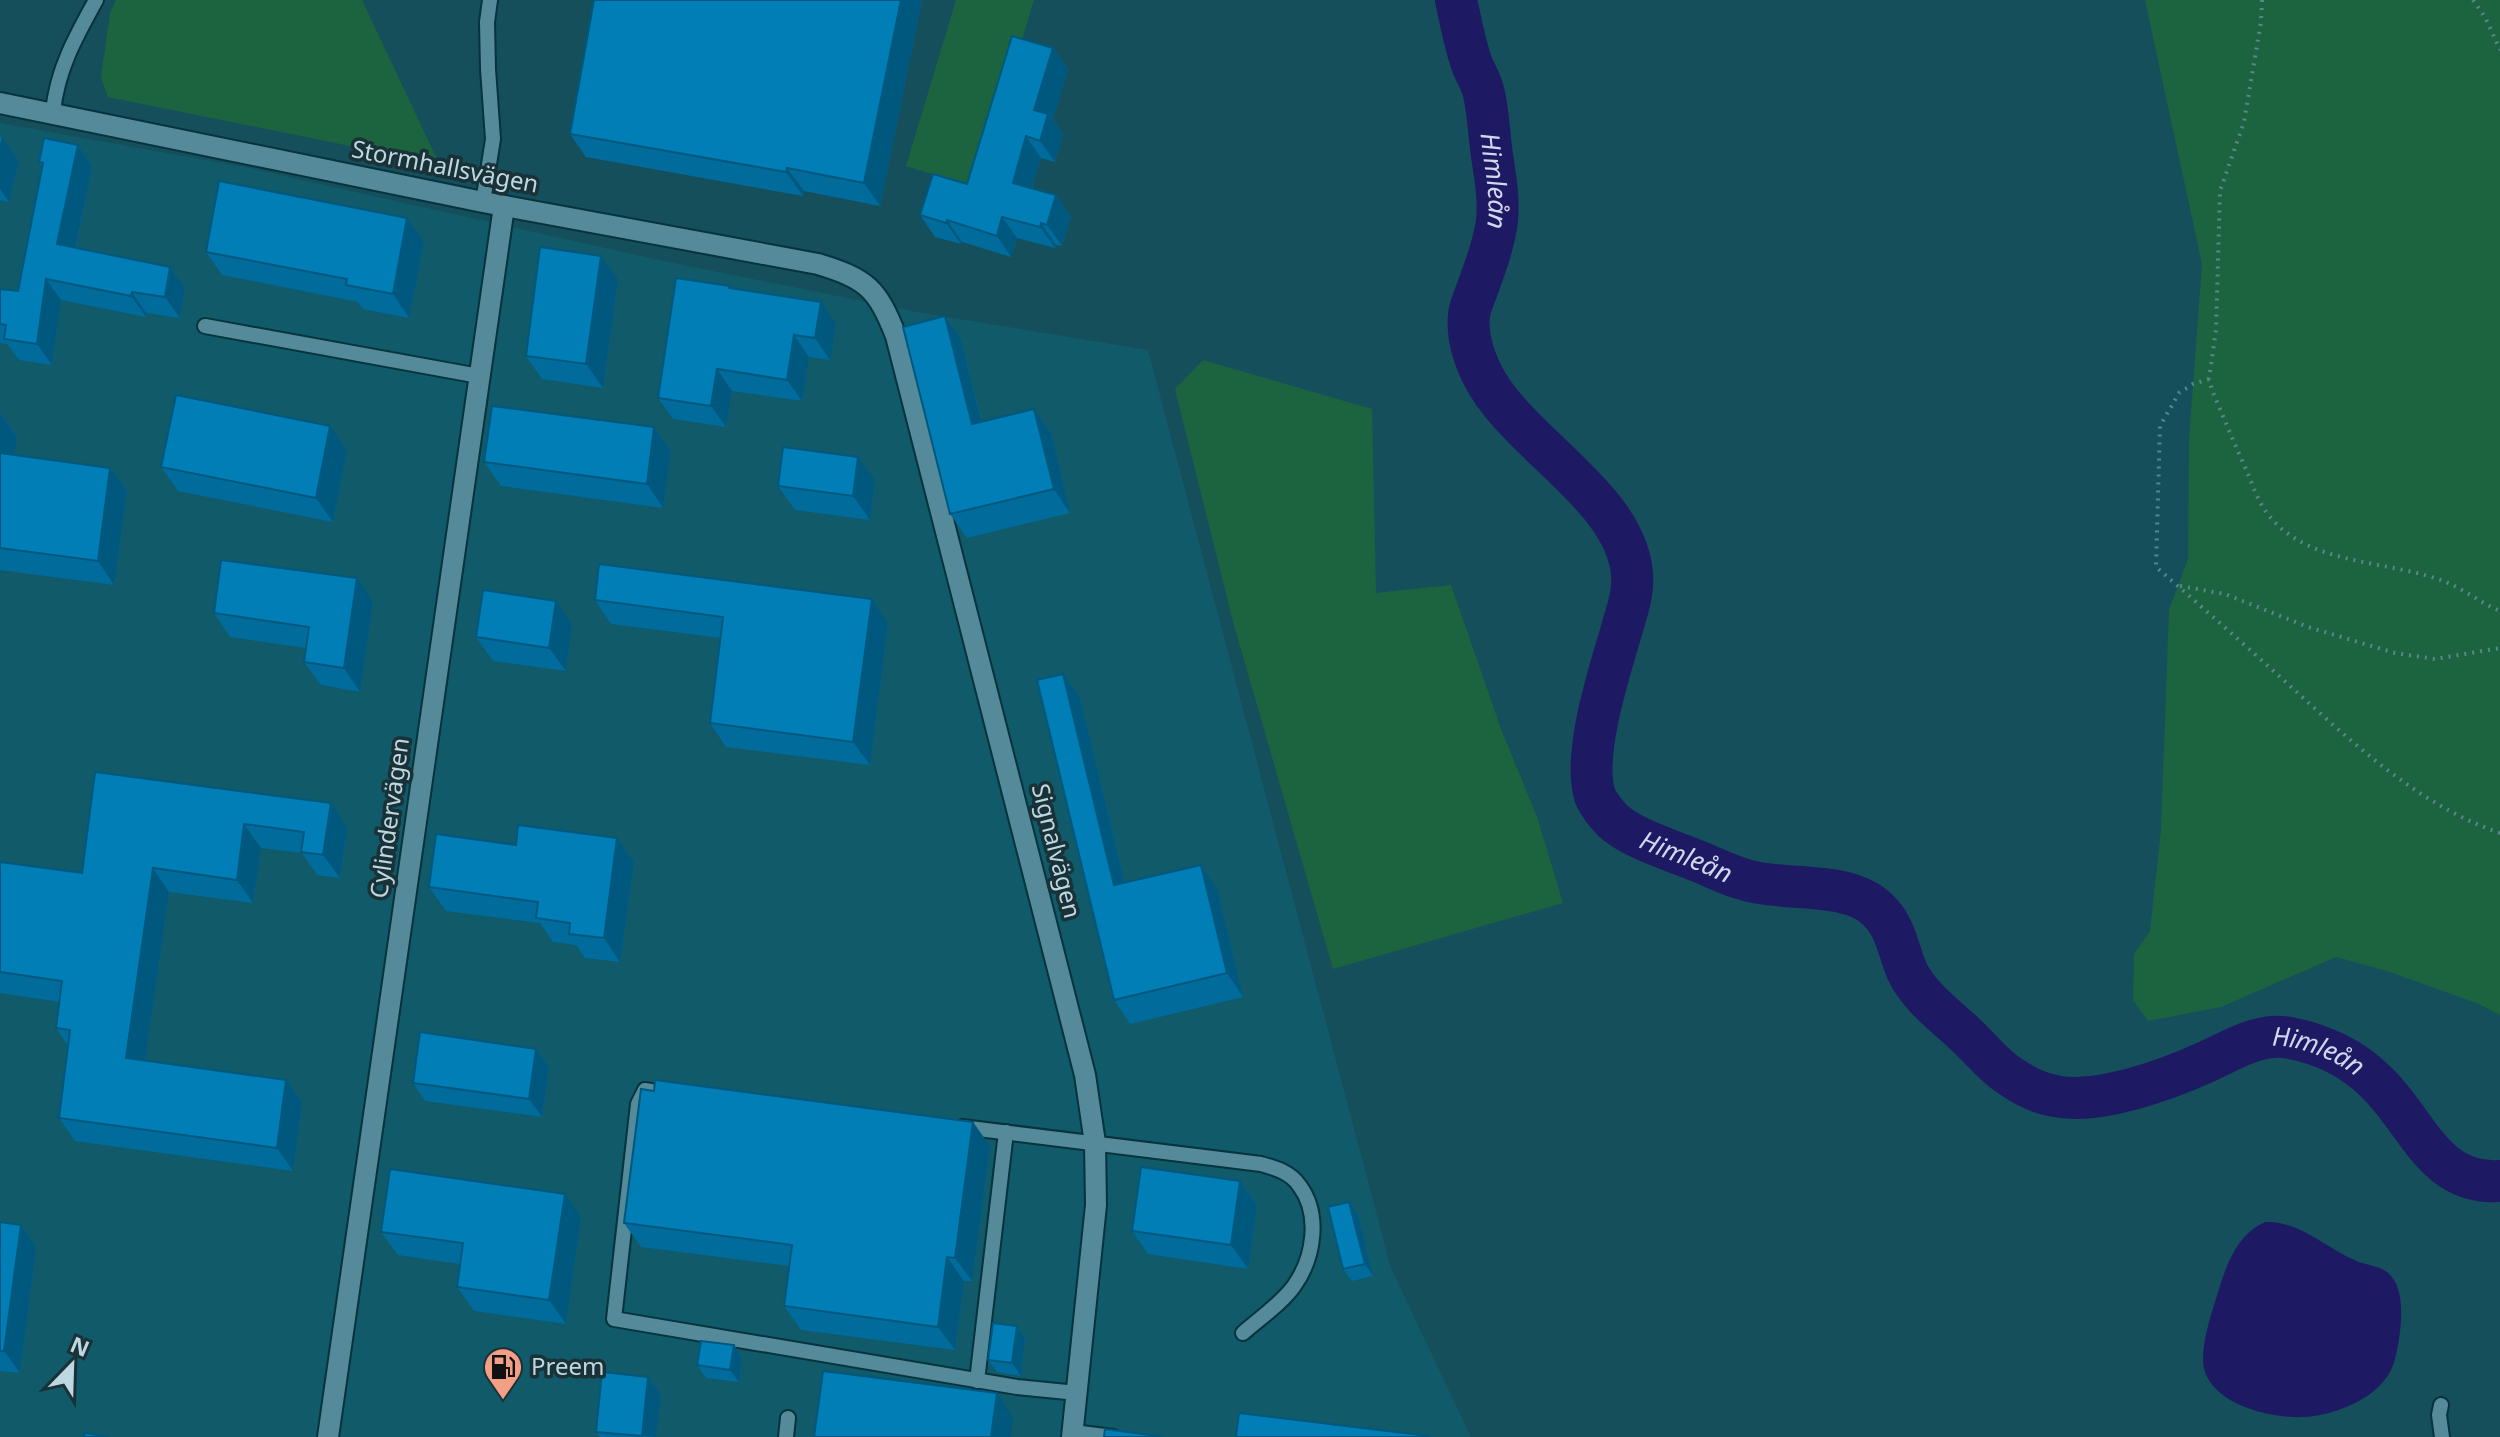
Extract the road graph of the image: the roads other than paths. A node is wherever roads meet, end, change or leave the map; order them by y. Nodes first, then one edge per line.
1 (96, 0) edge
2 (490, 0) edge
3 (0, 103) edge
4 (53, 112) junction
5 (494, 204) junction
6 (875, 292) joint
7 (205, 326) dead end
8 (479, 376) junction
9 (661, 1092) edge
10 (943, 1125) edge
11 (1006, 1132) junction
12 (1095, 1143) junction
13 (1243, 1333) dead end
14 (977, 1381) junction
15 (1077, 1393) junction
16 (2441, 1405) dead end
17 (788, 1418) dead end
18 (1072, 1434) edge
19 (328, 1437) edge
20 (786, 1437) edge
21 (1113, 1437) edge
22 (2442, 1437) edge

1 - 4 lane
2 - 5 lane
3 - 4 street, Stormhallsvägen
4 - 5 street, Stormhallsvägen
5 - 6 street, Stormhallsvägen
5 - 8 street, Cylindervägen
6 - 12 street, Signalvägen
7 - 8 lane
8 - 19 street, Cylindervägen
9 - 14 lane
10 - 11 lane
11 - 12 lane
11 - 14 lane
12 - 13 lane
12 - 15 street, Signalvägen
14 - 15 lane
15 - 18 street, Signalvägen
16 - 22 lane
17 - 20 lane
18 - 21 lane

